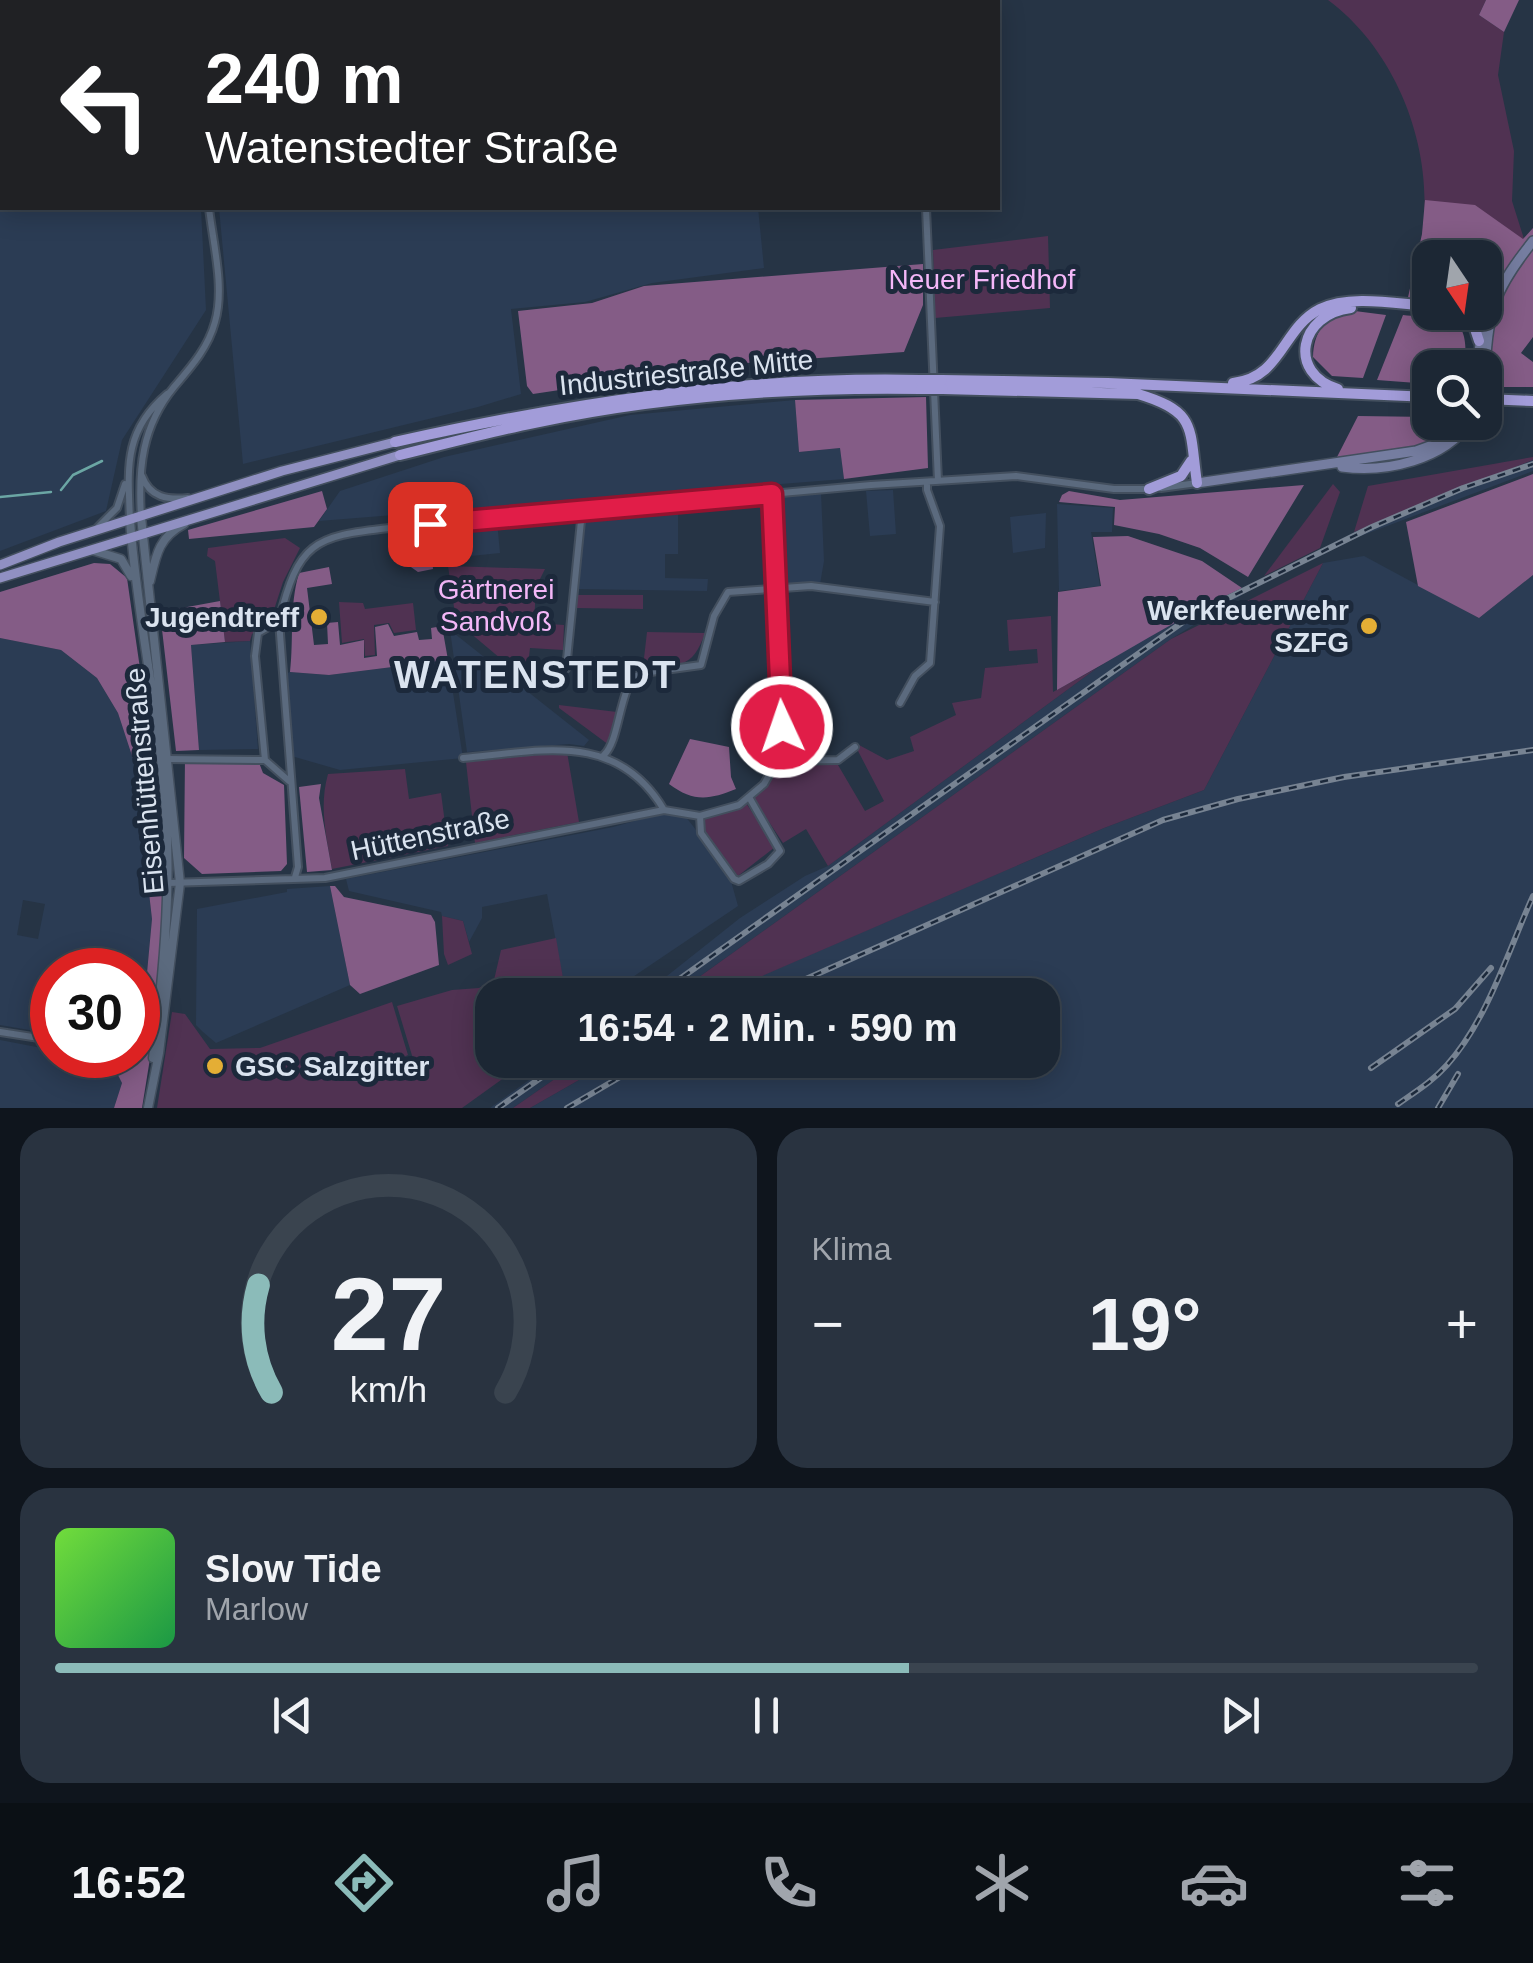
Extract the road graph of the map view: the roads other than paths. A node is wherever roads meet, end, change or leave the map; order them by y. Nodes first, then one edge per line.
1 (209, 210) edge
2 (926, 210) edge
3 (1533, 241) edge
4 (1510, 270) junction
5 (1502, 277) edge
6 (1502, 285) edge
7 (1399, 307) junction
8 (1412, 308) edge
9 (1475, 330) edge
10 (1480, 330) edge
11 (1478, 341) junction
12 (1478, 350) edge
13 (921, 384) junction
14 (943, 384) junction
15 (1188, 386) junction
16 (172, 390) junction
17 (1364, 394) junction
18 (1412, 396) edge
19 (1502, 400) edge
20 (1533, 400) edge
21 (1445, 440) edge
22 (1454, 440) edge
23 (396, 442) joint
24 (400, 455) joint
25 (1192, 455) junction
26 (1332, 465) junction
27 (140, 470) junction
28 (126, 479) junction
29 (938, 481) junction
30 (928, 482) junction
31 (1196, 484) junction
32 (1149, 489) junction
33 (772, 494) junction
34 (204, 496) junction
35 (582, 511) junction
36 (204, 514) junction
37 (141, 516) junction
38 (130, 520) junction
39 (93, 531) junction
40 (142, 532) junction
41 (131, 536) junction
42 (88, 550) junction
43 (0, 566) edge
44 (0, 578) edge
45 (775, 588) junction
46 (136, 591) junction
47 (148, 591) junction
48 (936, 602) junction
49 (279, 621) junction
50 (566, 669) dead end
51 (900, 703) dead end
52 (855, 747) dead end
53 (604, 755) junction
54 (463, 758) dead end
55 (164, 760) junction
56 (265, 760) junction
57 (777, 760) junction
58 (289, 781) junction
59 (749, 797) junction
60 (664, 810) junction
61 (700, 816) junction
62 (295, 877) junction
63 (168, 882) junction
64 (180, 883) junction
65 (0, 1032) edge
66 (160, 1032) joint
67 (30, 1037) edge
68 (153, 1078) edge
69 (148, 1108) edge

1 - 16 street
2 - 29 street
3 - 4 main road
4 - 5 main road
4 - 6 main road
7 - 8 highway
7 - 15 highway
7 - 17 highway
9 - 11 highway
10 - 11 main road
11 - 12 main road
13 - 14 highway, Industriestraße Mitte, bridge
13 - 23 highway, Industriestraße Mitte
13 - 24 highway, Industriestraße Mitte
14 - 15 highway, Industriestraße Mitte
14 - 25 highway, Industriestraße Mitte
15 - 17 highway, Industriestraße Mitte
16 - 27 street
16 - 28 street
17 - 18 highway, Industriestraße Mitte
19 - 20 highway
21 - 26 main road
22 - 26 main road
23 - 34 main road, Industriestraße Mitte
24 - 36 main road, Industriestraße Mitte
25 - 31 highway
25 - 32 highway
26 - 31 main road
27 - 34 street
27 - 37 street
28 - 38 street
28 - 39 street
29 - 30 street
29 - 32 street
30 - 33 street
30 - 48 street
31 - 32 street
33 - 35 street
33 - 45 street
34 - 37 main road, Industriestraße Mitte
35 - 49 street
35 - 50 street
36 - 40 main road, Industriestraße Mitte
36 - 47 street
37 - 38 main road, Industriestraße Mitte
37 - 40 street, Eisenhüttenstraße
38 - 39 main road, Industriestraße Mitte
38 - 41 street, Eisenhüttenstraße
39 - 43 main road, Industriestraße Mitte
40 - 41 main road, Industriestraße Mitte
40 - 47 street, Eisenhüttenstraße
41 - 42 main road, Industriestraße Mitte
41 - 46 street, Eisenhüttenstraße
42 - 44 main road, Industriestraße Mitte
42 - 46 street
45 - 48 street
45 - 53 street
45 - 57 street
46 - 55 street, Eisenhüttenstraße
47 - 55 street, Eisenhüttenstraße
48 - 51 street
49 - 56 street
49 - 58 street
52 - 57 street
53 - 54 street
53 - 60 street
55 - 56 street
55 - 63 street, Eisenhüttenstraße
55 - 64 street, Eisenhüttenstraße
56 - 58 street
57 - 59 street
58 - 62 street
59 - 61 street, Hüttenstraße
59 - 61 street
60 - 61 street, Hüttenstraße
60 - 62 street, Hüttenstraße
62 - 64 street, Hüttenstraße
63 - 64 street, Hüttenstraße
63 - 66 street, Eisenhüttenstraße
64 - 66 street, Eisenhüttenstraße
65 - 67 street
68 - 69 street, Eisenhüttenstraße

